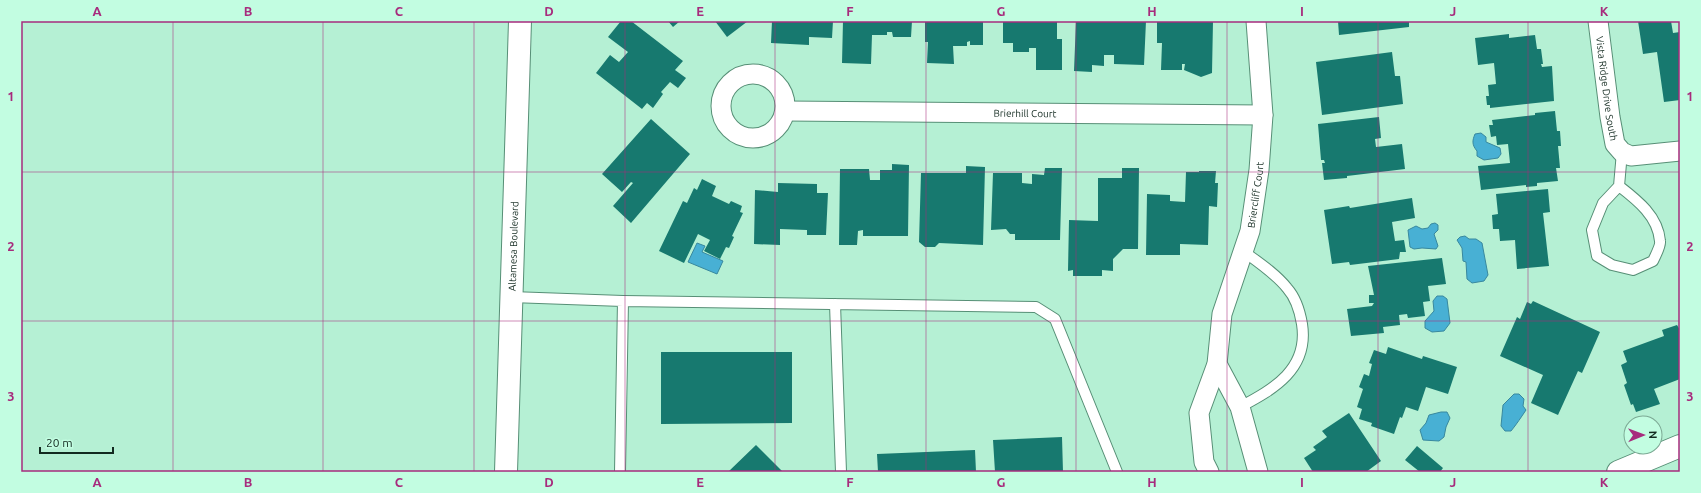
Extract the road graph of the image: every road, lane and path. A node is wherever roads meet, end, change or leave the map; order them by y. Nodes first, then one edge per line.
1 (520, 21) edge
2 (1256, 21) edge
3 (1598, 21) edge
4 (786, 111) dead end
5 (1263, 115) junction
6 (1680, 151) edge
7 (1622, 152) junction
8 (1619, 186) junction
9 (1243, 251) junction
10 (511, 297) junction
11 (623, 301) junction
12 (835, 304) junction
13 (1217, 364) junction
14 (1240, 407) junction
15 (1680, 446) edge
16 (1254, 471) edge
17 (506, 472) edge
18 (620, 472) edge
19 (841, 472) edge
20 (1117, 472) edge
21 (1208, 472) edge
22 (1618, 472) edge

1 - 10 street, Altamesa Boulevard
2 - 5 street, Briercliff Court
3 - 7 street, Vista Ridge Drive South
4 - 5 street, Brierhill Court
5 - 9 street, Briercliff Court
6 - 7 street
7 - 8 lane
8 - 8 lane
9 - 13 street, Briercliff Court
9 - 14 lane
10 - 11 lane
10 - 17 street, Altamesa Boulevard
11 - 12 lane
11 - 18 lane
12 - 19 lane
12 - 20 lane
13 - 14 street
13 - 21 street, Briercliff Court
14 - 16 street
15 - 22 street

